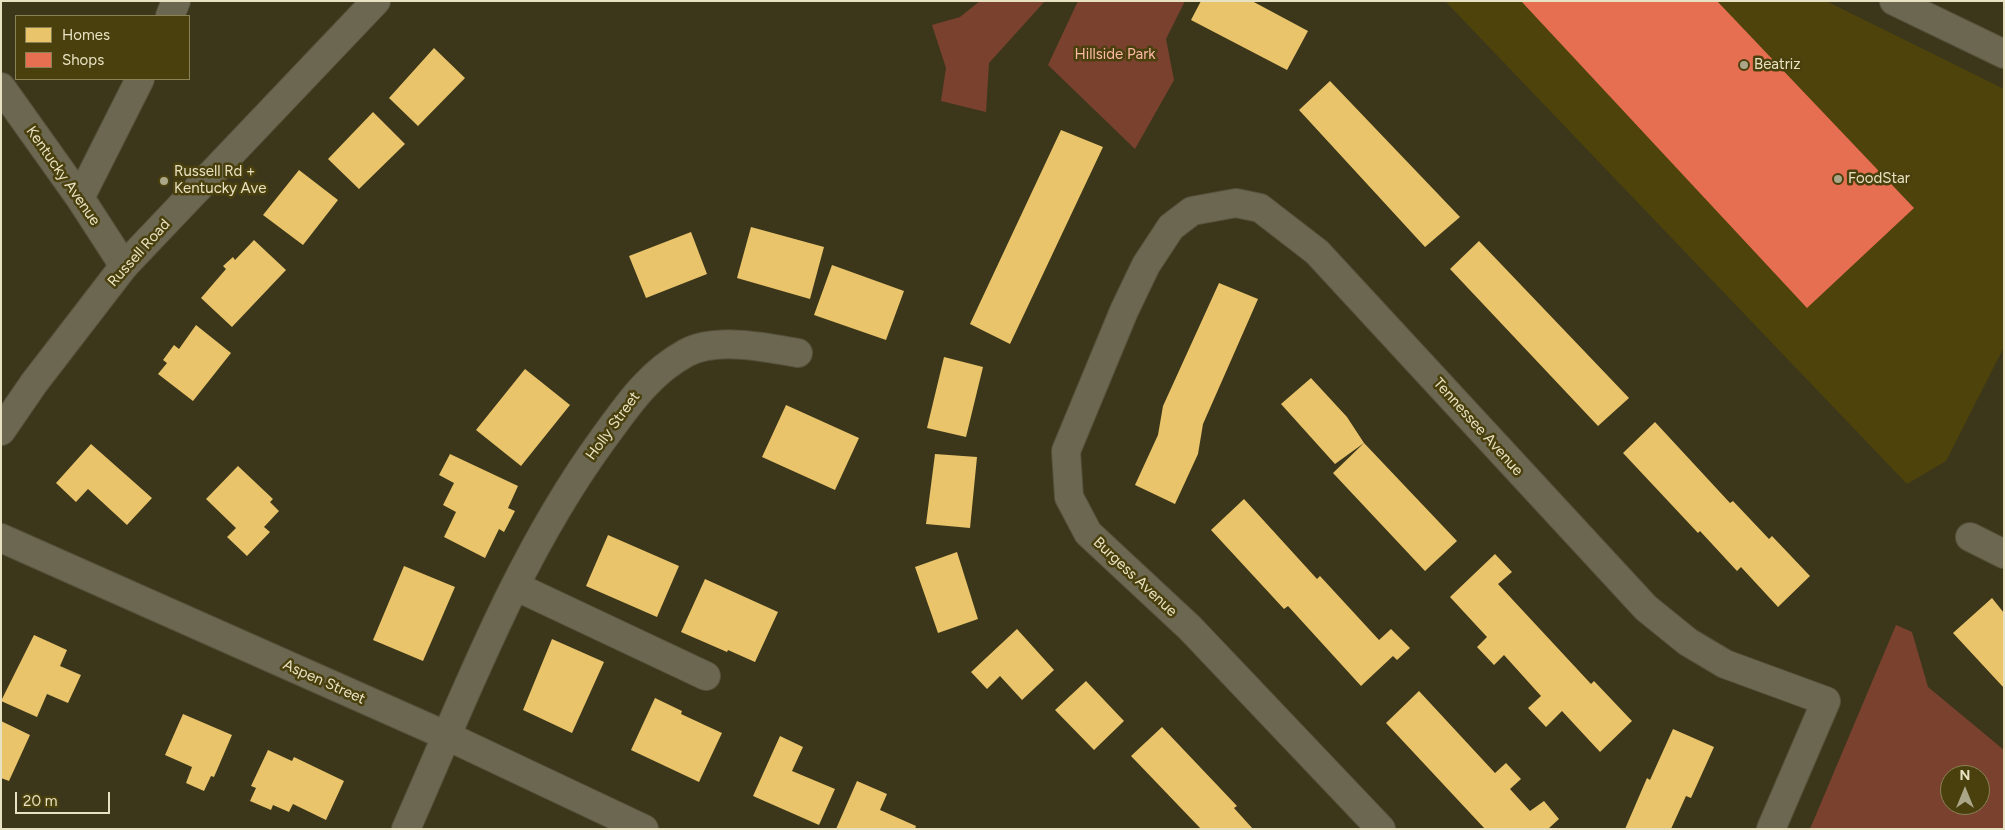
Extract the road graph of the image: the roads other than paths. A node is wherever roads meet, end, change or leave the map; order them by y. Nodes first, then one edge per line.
1 (176, 1) edge
2 (376, 1) edge
3 (1894, 1) edge
4 (170, 15) edge
5 (2004, 54) edge
6 (139, 80) edge
7 (1, 87) edge
8 (80, 198) junction
9 (1146, 265) joint
10 (124, 266) junction
11 (798, 353) dead end
12 (1, 431) edge
13 (1970, 537) dead end
14 (1, 538) edge
15 (2004, 554) edge
16 (515, 586) junction
17 (706, 676) dead end
18 (447, 736) junction
19 (406, 829) edge
20 (644, 829) edge
21 (1381, 829) edge
22 (1771, 829) edge

1 - 4 street
2 - 10 street, Russell Road
3 - 5 street
6 - 8 street
7 - 8 street, Kentucky Avenue
8 - 10 street, Kentucky Avenue
9 - 21 street, Burgess Avenue
9 - 22 street, Tennessee Avenue
10 - 12 street, Russell Road
11 - 16 street, Holly Street
13 - 15 street
14 - 18 street, Aspen Street
16 - 17 street
16 - 18 street, Holly Street
18 - 19 street, Holly Street
18 - 20 street, Aspen Street

